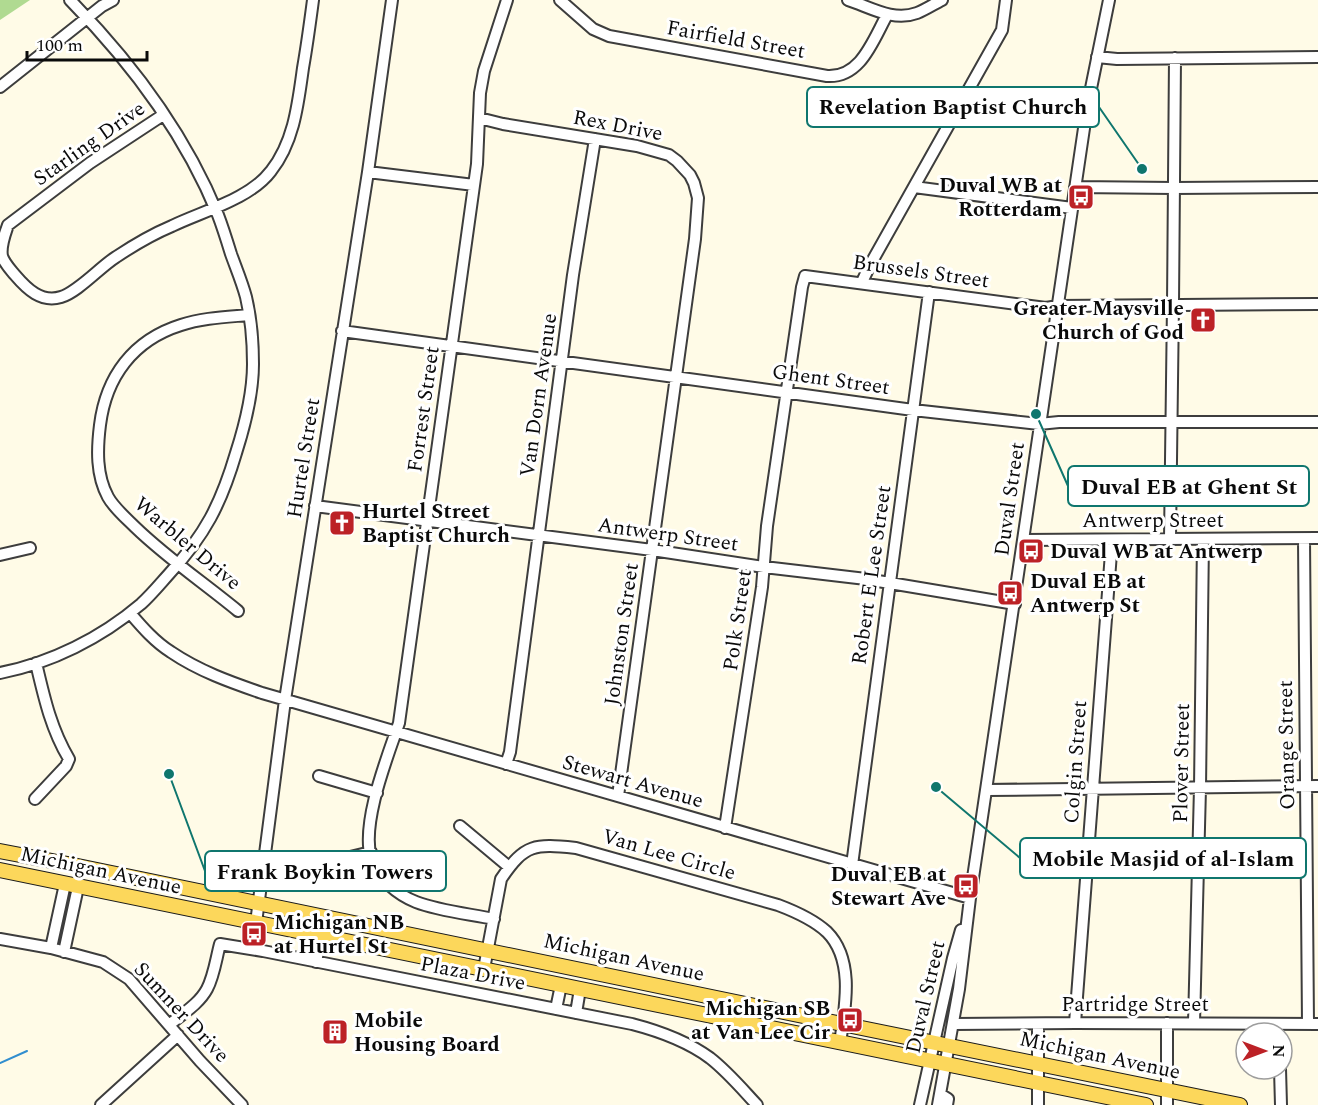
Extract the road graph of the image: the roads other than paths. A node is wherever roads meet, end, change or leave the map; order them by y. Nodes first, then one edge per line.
1 (70, 0) edge
2 (113, 0) edge
3 (313, 0) edge
4 (392, 0) edge
5 (507, 0) edge
6 (560, 0) edge
7 (848, 0) edge
8 (942, 0) edge
9 (1006, 0) edge
10 (1109, 0) edge
11 (887, 15) junction
12 (87, 18) junction
13 (1097, 57) junction
14 (1318, 57) edge
15 (1175, 58) junction
16 (0, 87) edge
17 (969, 89) junction
18 (1087, 108) junction
19 (163, 115) junction
20 (479, 118) junction
21 (595, 139) junction
22 (368, 172) junction
23 (474, 185) junction
24 (914, 187) junction
25 (1075, 187) junction
26 (1318, 187) edge
27 (1174, 188) junction
28 (215, 207) junction
29 (1072, 208) junction
30 (806, 276) joint
31 (862, 282) junction
32 (929, 292) junction
33 (687, 298) joint
34 (1173, 304) junction
35 (1318, 304) edge
36 (1058, 306) junction
37 (248, 315) junction
38 (342, 331) junction
39 (451, 346) junction
40 (562, 361) junction
41 (675, 376) junction
42 (787, 392) junction
43 (913, 410) junction
44 (1172, 422) junction
45 (1318, 422) edge
46 (1039, 424) junction
47 (315, 506) junction
48 (427, 521) junction
49 (539, 536) junction
50 (1318, 538) edge
51 (1170, 539) junction
52 (1203, 539) junction
53 (1304, 539) junction
54 (1024, 540) junction
55 (1112, 540) junction
56 (30, 549) dead end
57 (652, 550) junction
58 (0, 555) edge
59 (178, 564) junction
60 (764, 567) junction
61 (890, 583) junction
62 (1015, 604) junction
63 (238, 611) dead end
64 (130, 613) junction
65 (36, 663) junction
66 (0, 673) edge
67 (285, 700) junction
68 (396, 732) junction
69 (506, 764) junction
70 (319, 776) dead end
71 (1306, 786) junction
72 (1318, 786) edge
73 (1200, 788) junction
74 (987, 790) junction
75 (1093, 790) junction
76 (377, 794) junction
77 (618, 796) junction
78 (35, 799) dead end
79 (460, 826) dead end
80 (725, 828) junction
81 (0, 851) edge
82 (371, 852) junction
83 (329, 862) dead end
84 (852, 865) junction
85 (509, 867) junction
86 (0, 870) edge
87 (72, 885) junction
88 (970, 898) junction
89 (260, 904) junction
90 (494, 919) junction
91 (256, 923) junction
92 (321, 936) junction
93 (0, 939) edge
94 (51, 948) junction
95 (488, 950) junction
96 (64, 952) junction
97 (316, 962) junction
98 (484, 969) junction
99 (561, 985) junction
100 (580, 989) junction
101 (556, 1009) junction
102 (576, 1013) junction
103 (1038, 1023) junction
104 (1075, 1023) junction
105 (1167, 1023) junction
106 (1194, 1023) junction
107 (842, 1024) junction
108 (953, 1024) junction
109 (1313, 1024) edge
110 (169, 1025) junction
111 (1234, 1025) edge
112 (1294, 1026) edge
113 (178, 1035) junction
114 (840, 1043) junction
115 (933, 1043) junction
116 (949, 1046) junction
117 (929, 1061) junction
118 (946, 1064) junction
119 (1038, 1064) junction
120 (1089, 1074) junction
121 (1280, 1081) edge
122 (1038, 1082) junction
123 (1167, 1091) junction
124 (1083, 1092) junction
125 (939, 1099) edge
126 (101, 1105) edge
127 (242, 1105) edge
128 (757, 1105) edge
129 (920, 1105) edge
130 (947, 1105) edge
131 (1038, 1105) edge
132 (1146, 1105) edge
133 (1167, 1105) edge
134 (1240, 1105) edge
135 (1281, 1105) edge

1 - 12 street
2 - 12 street
3 - 28 street
4 - 22 street, Hurtel Street
5 - 20 street, Forrest Street
6 - 11 street, Fairfield Street
7 - 11 street
8 - 11 street
9 - 17 street
10 - 13 street, Duval Street
12 - 16 street
12 - 19 street
13 - 15 street
13 - 18 street, Duval Street
14 - 15 street
15 - 27 street
17 - 18 street
17 - 24 street
18 - 25 street, Duval Street
19 - 28 street
19 - 28 street, Starling Drive
20 - 21 street, Rex Drive
20 - 23 street, Forrest Street
21 - 33 street, Rex Drive
21 - 40 street, Van Dorn Avenue
22 - 23 street
22 - 38 street, Hurtel Street
23 - 39 street, Forrest Street
24 - 29 street
24 - 31 street
25 - 27 street
25 - 29 street, Duval Street
26 - 27 street
27 - 34 street
28 - 37 street
29 - 36 street, Duval Street
30 - 31 street, Brussels Street
30 - 42 street, Polk Street
31 - 32 street, Brussels Street
32 - 36 street, Brussels Street
32 - 43 street, Robert E Lee Street
33 - 41 street, Johnston Street
34 - 35 street, Brussels Street
34 - 36 street, Brussels Street
34 - 44 street
36 - 46 street, Duval Street
37 - 59 street
37 - 59 street, Warbler Drive
38 - 39 street, Ghent Street
38 - 47 street, Hurtel Street
39 - 40 street, Ghent Street
39 - 48 street, Forrest Street
40 - 41 street, Ghent Street
40 - 49 street, Van Dorn Avenue
41 - 42 street, Ghent Street
41 - 57 street, Johnston Street
42 - 43 street, Ghent Street
42 - 60 street, Polk Street
43 - 46 street, Ghent Street
43 - 61 street, Robert E Lee Street
44 - 45 street, Ghent Street
44 - 46 street, Ghent Street
44 - 51 street
46 - 54 street, Duval Street
47 - 48 street, Antwerp Street
47 - 67 street, Hurtel Street
48 - 49 street, Antwerp Street
48 - 68 street, Forrest Street
49 - 57 street, Antwerp Street
49 - 69 street, Van Dorn Avenue
50 - 53 street, Antwerp Street
51 - 52 street, Antwerp Street
51 - 55 street, Antwerp Street
52 - 53 street, Antwerp Street
52 - 73 street, Plover Street
53 - 71 street, Orange Street
54 - 55 street, Antwerp Street
54 - 62 street, Duval Street
55 - 75 street, Colgin Street
56 - 58 street
57 - 60 street, Antwerp Street
57 - 77 street, Johnston Street
59 - 63 street, Warbler Drive
59 - 64 street
60 - 61 street, Antwerp Street
60 - 80 street, Polk Street
61 - 62 street, Antwerp Street
61 - 84 street, Robert E Lee Street
62 - 74 street, Duval Street
64 - 65 street
64 - 67 street, Stewart Avenue
65 - 66 street
65 - 78 street
67 - 68 street, Stewart Avenue
67 - 89 street, Hurtel Street
68 - 69 street, Stewart Avenue
68 - 76 street, Forrest Street
69 - 77 street, Stewart Avenue
70 - 76 street
71 - 72 street
71 - 73 street
71 - 109 street, Orange Street
73 - 75 street
73 - 106 street, Plover Street
74 - 75 street
74 - 88 street, Duval Street
75 - 104 street, Colgin Street
76 - 82 street, Forrest Street
77 - 80 street, Stewart Avenue
79 - 85 street
80 - 84 street, Stewart Avenue
81 - 89 main road, Michigan Avenue
82 - 83 street
82 - 90 street, Forrest Street
84 - 88 street, Stewart Avenue
85 - 90 street, Van Lee Circle
85 - 107 street, Van Lee Circle
86 - 87 main road, Michigan Avenue
87 - 91 main road, Michigan Avenue
87 - 94 street
87 - 96 street
88 - 108 street, Duval Street
88 - 115 street, Duval Street
89 - 91 street, Hurtel Street
89 - 95 main road, Michigan Avenue
90 - 95 street, Van Lee Circle
91 - 92 main road, Michigan Avenue
92 - 97 street
92 - 98 main road, Michigan Avenue
93 - 94 street, Sumner Drive
94 - 96 street, Sumner Drive
95 - 98 street, Van Lee Circle
95 - 107 main road, Michigan Avenue
96 - 110 street, Sumner Drive
97 - 101 street, Plaza Drive
97 - 110 street, Plaza Drive
98 - 99 main road, Michigan Avenue
99 - 100 main road, Michigan Avenue
99 - 101 street
100 - 102 street
100 - 114 main road, Michigan Avenue
101 - 102 street, Plaza Drive
102 - 128 street, Plaza Drive
103 - 104 street, Partridge Street
103 - 108 street, Partridge Street
103 - 119 street
104 - 105 street, Partridge Street
105 - 106 street, Partridge Street
105 - 123 street
106 - 111 street, Partridge Street
107 - 114 street, Van Lee Circle
107 - 115 main road, Michigan Avenue
108 - 116 street, Duval Street
109 - 112 street, Partridge Street
110 - 113 street, Sumner Drive
113 - 126 street
113 - 127 street, Sumner Drive
114 - 117 main road, Michigan Avenue
115 - 116 main road, Michigan Avenue
115 - 117 street, Duval Street
116 - 118 street, Duval Street
116 - 119 main road, Michigan Avenue
117 - 118 main road, Michigan Avenue
117 - 129 street, Duval Street
118 - 122 main road, Michigan Avenue
118 - 125 street, Duval Street
119 - 120 main road, Michigan Avenue
119 - 122 street
120 - 123 main road, Michigan Avenue
120 - 124 main road
121 - 135 street
122 - 124 main road, Michigan Avenue
122 - 131 street
123 - 133 street
123 - 134 main road, Michigan Avenue
124 - 132 main road, Michigan Avenue
125 - 130 street

